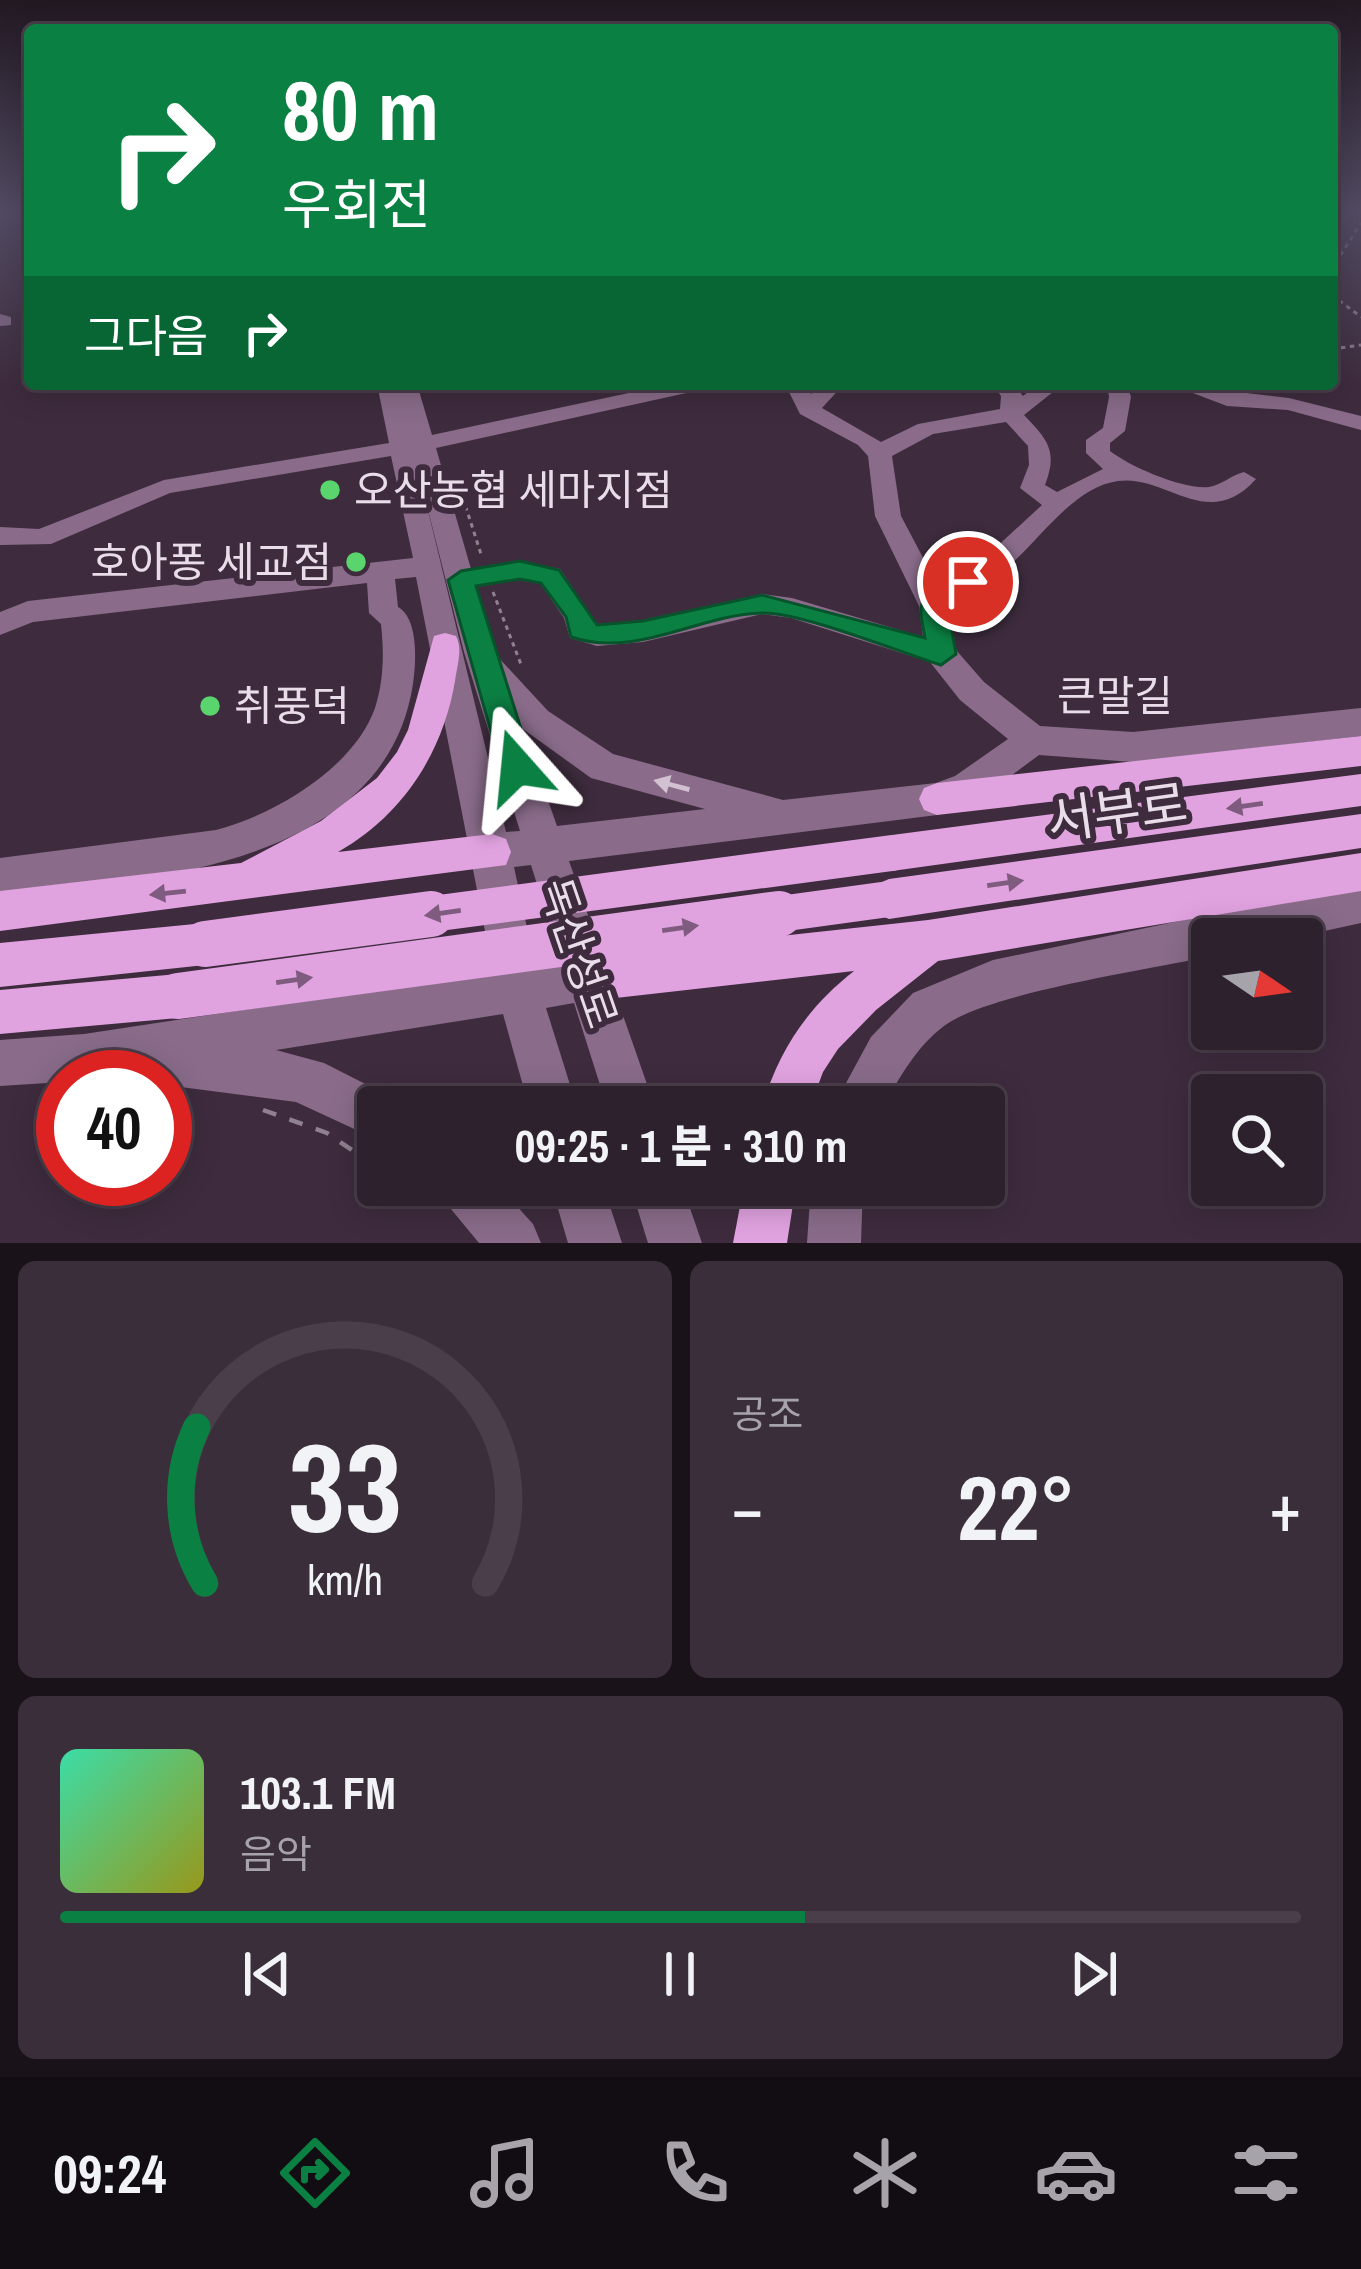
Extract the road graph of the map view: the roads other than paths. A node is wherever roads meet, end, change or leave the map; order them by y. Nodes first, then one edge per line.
1 (389, 390) edge
2 (407, 390) edge
3 (672, 390) edge
4 (1008, 390) edge
5 (1045, 390) edge
6 (1118, 390) edge
7 (1197, 390) edge
8 (1281, 393) edge
9 (801, 396) edge
10 (1011, 415) junction
11 (1361, 423) edge
12 (412, 446) junction
13 (880, 454) junction
14 (1123, 473) junction
15 (1244, 479) dead end
16 (1058, 504) junction
17 (0, 536) edge
18 (428, 566) junction
19 (380, 572) junction
20 (461, 580) junction
21 (934, 606) junction
22 (0, 624) edge
23 (463, 648) junction
24 (941, 654) junction
25 (1361, 722) edge
26 (1034, 740) junction
27 (1361, 751) edge
28 (1361, 790) edge
29 (937, 799) junction
30 (785, 814) junction
31 (1361, 831) edge
32 (542, 846) junction
33 (492, 852) junction
34 (1361, 872) edge
35 (0, 877) edge
36 (219, 888) junction
37 (1361, 903) edge
38 (0, 911) edge
39 (928, 941) junction
40 (0, 964) edge
41 (589, 980) junction
42 (519, 992) junction
43 (0, 1012) edge
44 (132, 1050) edge
45 (36, 1060) edge
46 (0, 1063) edge
47 (192, 1063) edge
48 (548, 1086) edge
49 (624, 1086) edge
50 (791, 1086) edge
51 (869, 1086) edge
52 (357, 1100) edge
53 (482, 1206) edge
54 (584, 1206) edge
55 (663, 1206) edge
56 (766, 1206) edge
57 (836, 1206) edge
58 (514, 1243) edge
59 (595, 1243) edge
60 (675, 1243) edge
61 (760, 1243) edge
62 (834, 1243) edge

1 - 12 street, 독산성로
2 - 12 street, 독산성로
3 - 12 street
4 - 10 street
5 - 10 street
6 - 14 street
7 - 8 street
8 - 11 street
9 - 13 street
10 - 13 street
10 - 16 street
12 - 17 street
12 - 18 street, 독산성로
12 - 20 street, 독산성로
13 - 21 street
14 - 15 street
14 - 16 street
16 - 21 street
18 - 19 street
18 - 23 street, 독산성로
19 - 22 street
19 - 35 street
20 - 23 street, 독산성로
20 - 24 street
21 - 24 street
30 -> 23 street
23 - 32 street, 독산성로
23 - 33 street, 독산성로
23 - 36 main road
24 - 26 street, 큰말길
25 - 26 street, 큰말길
26 - 29 street
27 - 29 main road
28 -> 40 main road, 서부로, bridge
29 - 30 street
30 - 32 street
43 -> 31 main road, 서부로, bridge
32 - 33 street
32 - 41 street, 독산성로
33 - 36 main road
33 - 42 street, 독산성로
34 - 39 main road
36 -> 38 main road
37 - 51 street
39 - 41 main road
39 - 50 main road
41 - 42 street
41 - 49 street, 독산성로
42 - 44 street
42 - 48 street, 독산성로
45 - 46 street
47 - 52 street
53 - 58 street
54 - 59 street
55 - 60 street
56 - 61 main road
57 - 62 street

